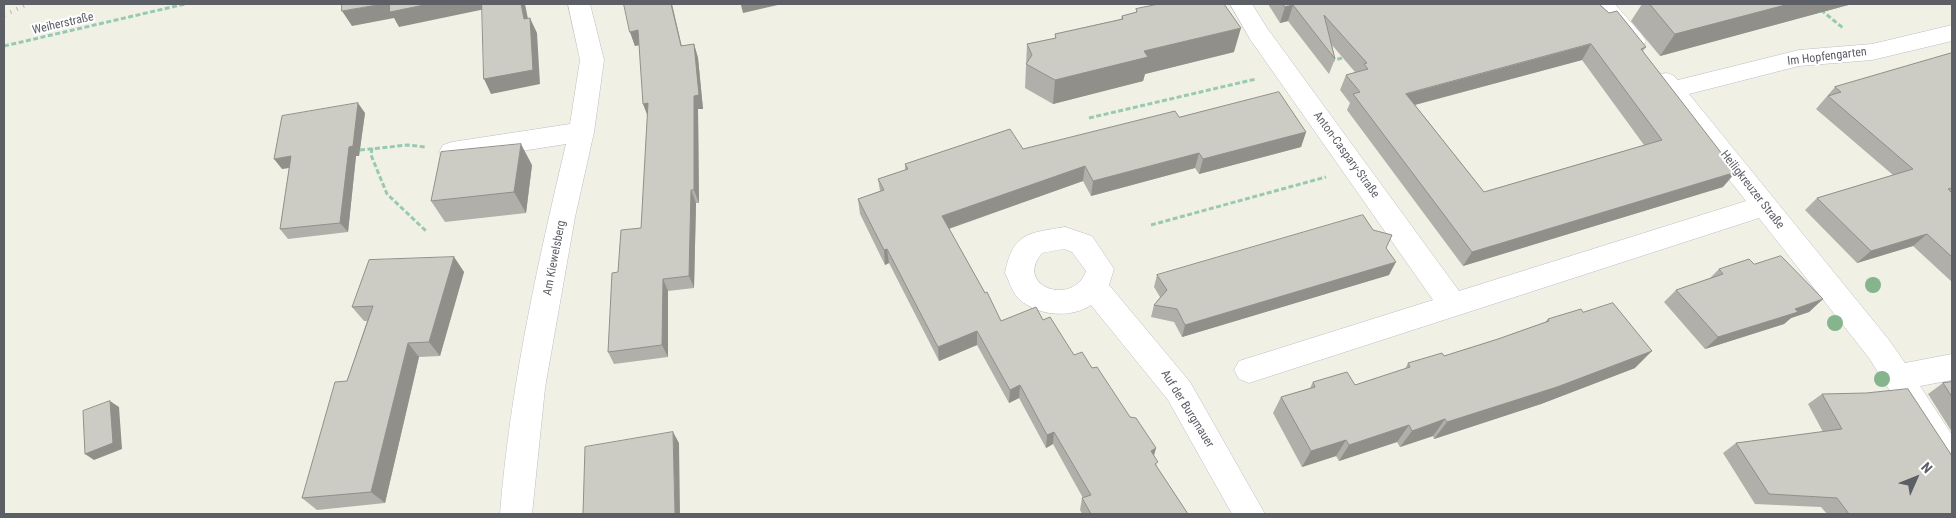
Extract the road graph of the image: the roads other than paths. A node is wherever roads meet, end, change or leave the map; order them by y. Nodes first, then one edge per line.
1 (579, 4) edge
2 (1241, 4) edge
3 (1603, 4) edge
4 (1952, 33) edge
5 (1672, 90) junction
6 (581, 132) junction
7 (452, 152) edge
8 (1764, 206) junction
9 (1094, 288) dead end
10 (1453, 306) junction
11 (1952, 367) edge
12 (1249, 370) dead end
13 (1899, 377) junction
14 (1952, 460) edge
15 (516, 514) edge
16 (1249, 514) edge

1 - 6 street, Am Kiewelsberg
2 - 10 street, Anton-Caspary-Straße
3 - 5 street, Heiligkreuzer Straße
4 - 5 street, Im Hopfengarten
5 - 8 street, Heiligkreuzer Straße
6 - 7 street
6 - 15 street, Am Kiewelsberg
8 - 10 street
8 - 13 street, Heiligkreuzer Straße
9 - 16 street, Auf der Burgmauer
10 - 12 street
11 - 13 street
13 - 14 street, Heiligkreuzer Straße

